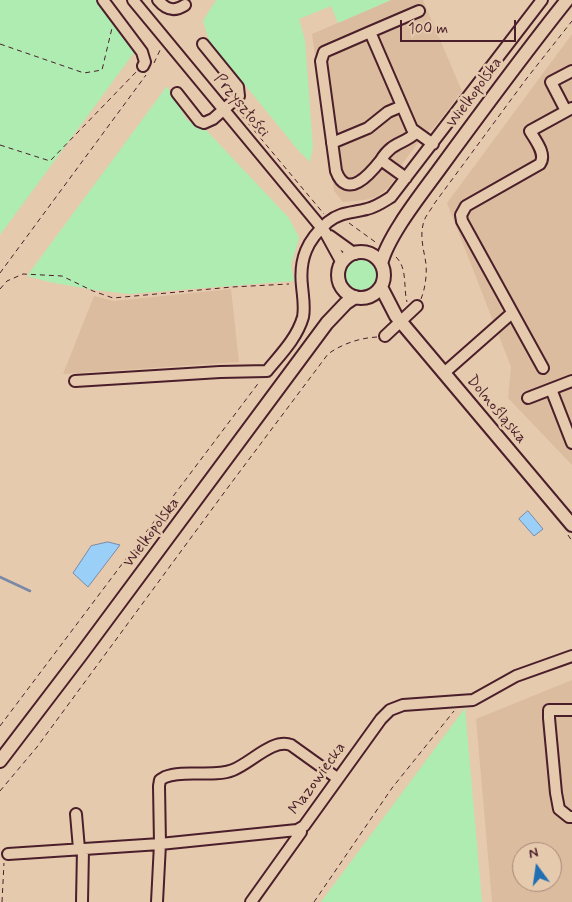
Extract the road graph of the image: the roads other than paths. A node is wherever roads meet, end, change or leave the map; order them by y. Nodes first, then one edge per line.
1 (103, 0) edge
2 (133, 0) edge
3 (158, 0) edge
4 (542, 0) edge
5 (567, 0) edge
6 (185, 5) dead end
7 (420, 11) dead end
8 (370, 32) junction
9 (203, 44) dead end
10 (145, 69) road end
11 (572, 71) edge
12 (177, 93) dead end
13 (402, 106) junction
14 (569, 109) edge
15 (224, 110) junction
16 (416, 133) junction
17 (332, 143) junction
18 (433, 144) junction
19 (381, 160) junction
20 (406, 178) junction
21 (324, 230) junction
22 (382, 247) junction
23 (361, 254) junction
24 (342, 263) junction
25 (381, 264) junction
26 (342, 286) junction
27 (381, 287) junction
28 (370, 296) junction
29 (355, 297) junction
30 (414, 309) road end
31 (512, 313) junction
32 (398, 319) junction
33 (327, 323) junction
34 (385, 336) road end
35 (543, 368) dead end
36 (444, 373) junction
37 (75, 381) dead end
38 (572, 381) edge
39 (551, 389) junction
40 (528, 398) dead end
41 (572, 443) edge
42 (572, 525) edge
43 (572, 656) edge
44 (572, 710) edge
45 (0, 761) edge
46 (338, 778) junction
47 (76, 814) dead end
48 (572, 817) edge
49 (302, 828) junction
50 (160, 844) junction
51 (81, 849) junction
52 (6, 859) road end
53 (82, 902) edge
54 (157, 902) edge
55 (251, 902) edge

1 - 10 street
2 - 15 street, Przyszłości
3 - 6 street
4 - 18 street
5 - 22 main road, Wielkopolska
7 - 8 street
8 - 13 street
8 - 17 street
9 - 15 street
11 - 14 street
12 - 15 street
13 - 16 street
13 - 17 street
14 - 31 street
15 - 21 street, Przyszłości
16 - 18 street
16 - 19 street
17 - 19 street
18 - 20 street
19 - 20 street
20 - 21 street
21 - 23 street, Przyszłości
21 - 24 street, Przyszłości
21 - 37 street
22 - 23 main road, Wielkopolska
22 - 25 main road, Wielkopolska
23 - 24 main road
23 - 25 main road
24 - 26 main road
25 - 27 main road
26 - 29 main road
26 - 33 main road, Wielkopolska
27 - 28 main road
27 - 32 main road, Dolnośląska
28 - 29 main road
28 - 32 main road, Dolnośląska
29 - 33 main road, Wielkopolska
30 - 32 street
31 - 35 street
31 - 36 street
32 - 34 street
32 - 36 main road, Dolnośląska
33 - 45 main road, Wielkopolska
36 - 42 main road, Dolnośląska
38 - 39 street
39 - 40 street
39 - 41 street
43 - 46 street, Mazowiecka
44 - 48 street
46 - 49 street, Mazowiecka
46 - 50 street
47 - 51 street
49 - 50 street, Mazowiecka
49 - 55 street
50 - 51 street, Mazowiecka
50 - 54 street
51 - 52 street, Mazowiecka
51 - 53 street

